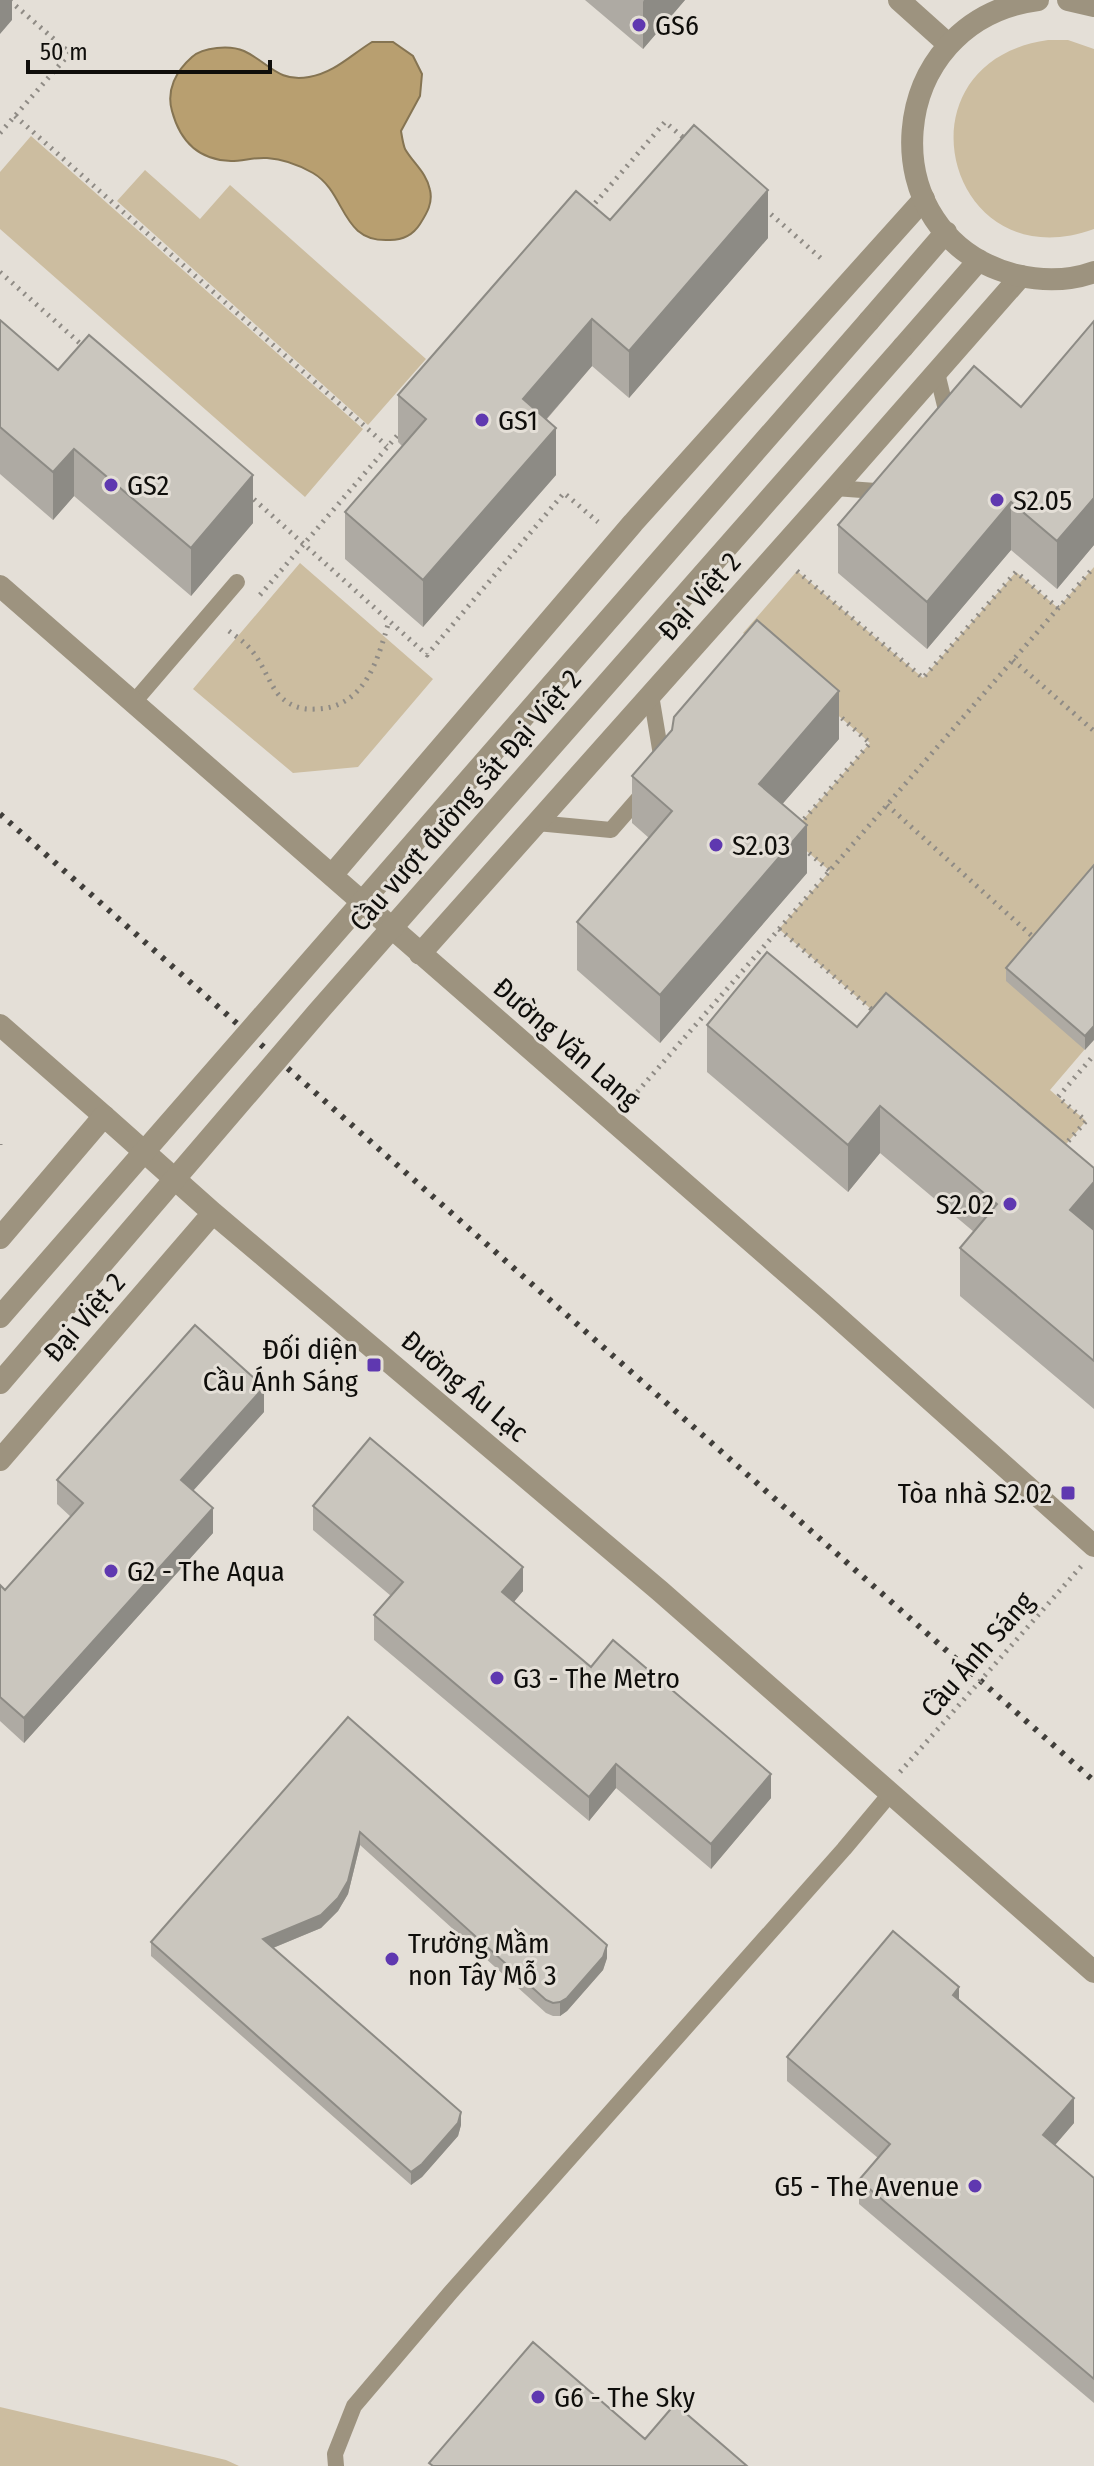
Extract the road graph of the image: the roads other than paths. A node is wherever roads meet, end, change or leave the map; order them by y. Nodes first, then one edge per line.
1 (899, 0) edge
2 (1038, 0) edge
3 (1068, 0) edge
4 (1094, 6) edge
5 (948, 44) junction
6 (924, 199) junction
7 (946, 232) junction
8 (979, 260) junction
9 (1094, 272) edge
10 (1021, 276) junction
11 (937, 373) junction
12 (940, 437) edge
13 (902, 482) edge
14 (835, 488) junction
15 (237, 582) dead end
16 (0, 586) edge
17 (651, 695) junction
18 (134, 702) junction
19 (537, 823) junction
20 (332, 875) junction
21 (420, 954) junction
22 (0, 1025) edge
23 (104, 1116) junction
24 (213, 1213) junction
25 (0, 1238) edge
26 (0, 1317) edge
27 (0, 1383) edge
28 (0, 1460) edge
29 (1090, 1554) edge
30 (890, 1794) junction
31 (1094, 1972) edge
32 (336, 2466) edge

1 - 5 street
2 - 5 street
3 - 4 street
5 - 6 street
6 - 7 street
6 - 20 street
7 - 8 street
7 - 26 street, Cầu vượt đường sắt Đại Việt 2, bridge
8 - 10 street
8 - 27 street, Cầu vượt đường sắt Đại Việt 2, bridge
9 - 10 street
10 - 11 street, Đại Việt 2
11 - 12 lane
11 - 14 street, Đại Việt 2
13 - 14 lane
14 - 17 street, Đại Việt 2
15 - 18 lane
16 - 18 street, Đường Văn Lang
17 - 19 street, Đại Việt 2
17 - 19 lane
18 - 20 street, Đường Văn Lang
19 - 21 street, Đại Việt 2
20 - 21 street, Đường Văn Lang
21 - 29 street, Đường Văn Lang
22 - 23 street, Đường Âu Lạc
23 - 24 street, Đường Âu Lạc
23 - 25 street
24 - 28 street, Đại Việt 2
24 - 30 street, Đường Âu Lạc
30 - 31 street, Đường Âu Lạc
30 - 32 lane

